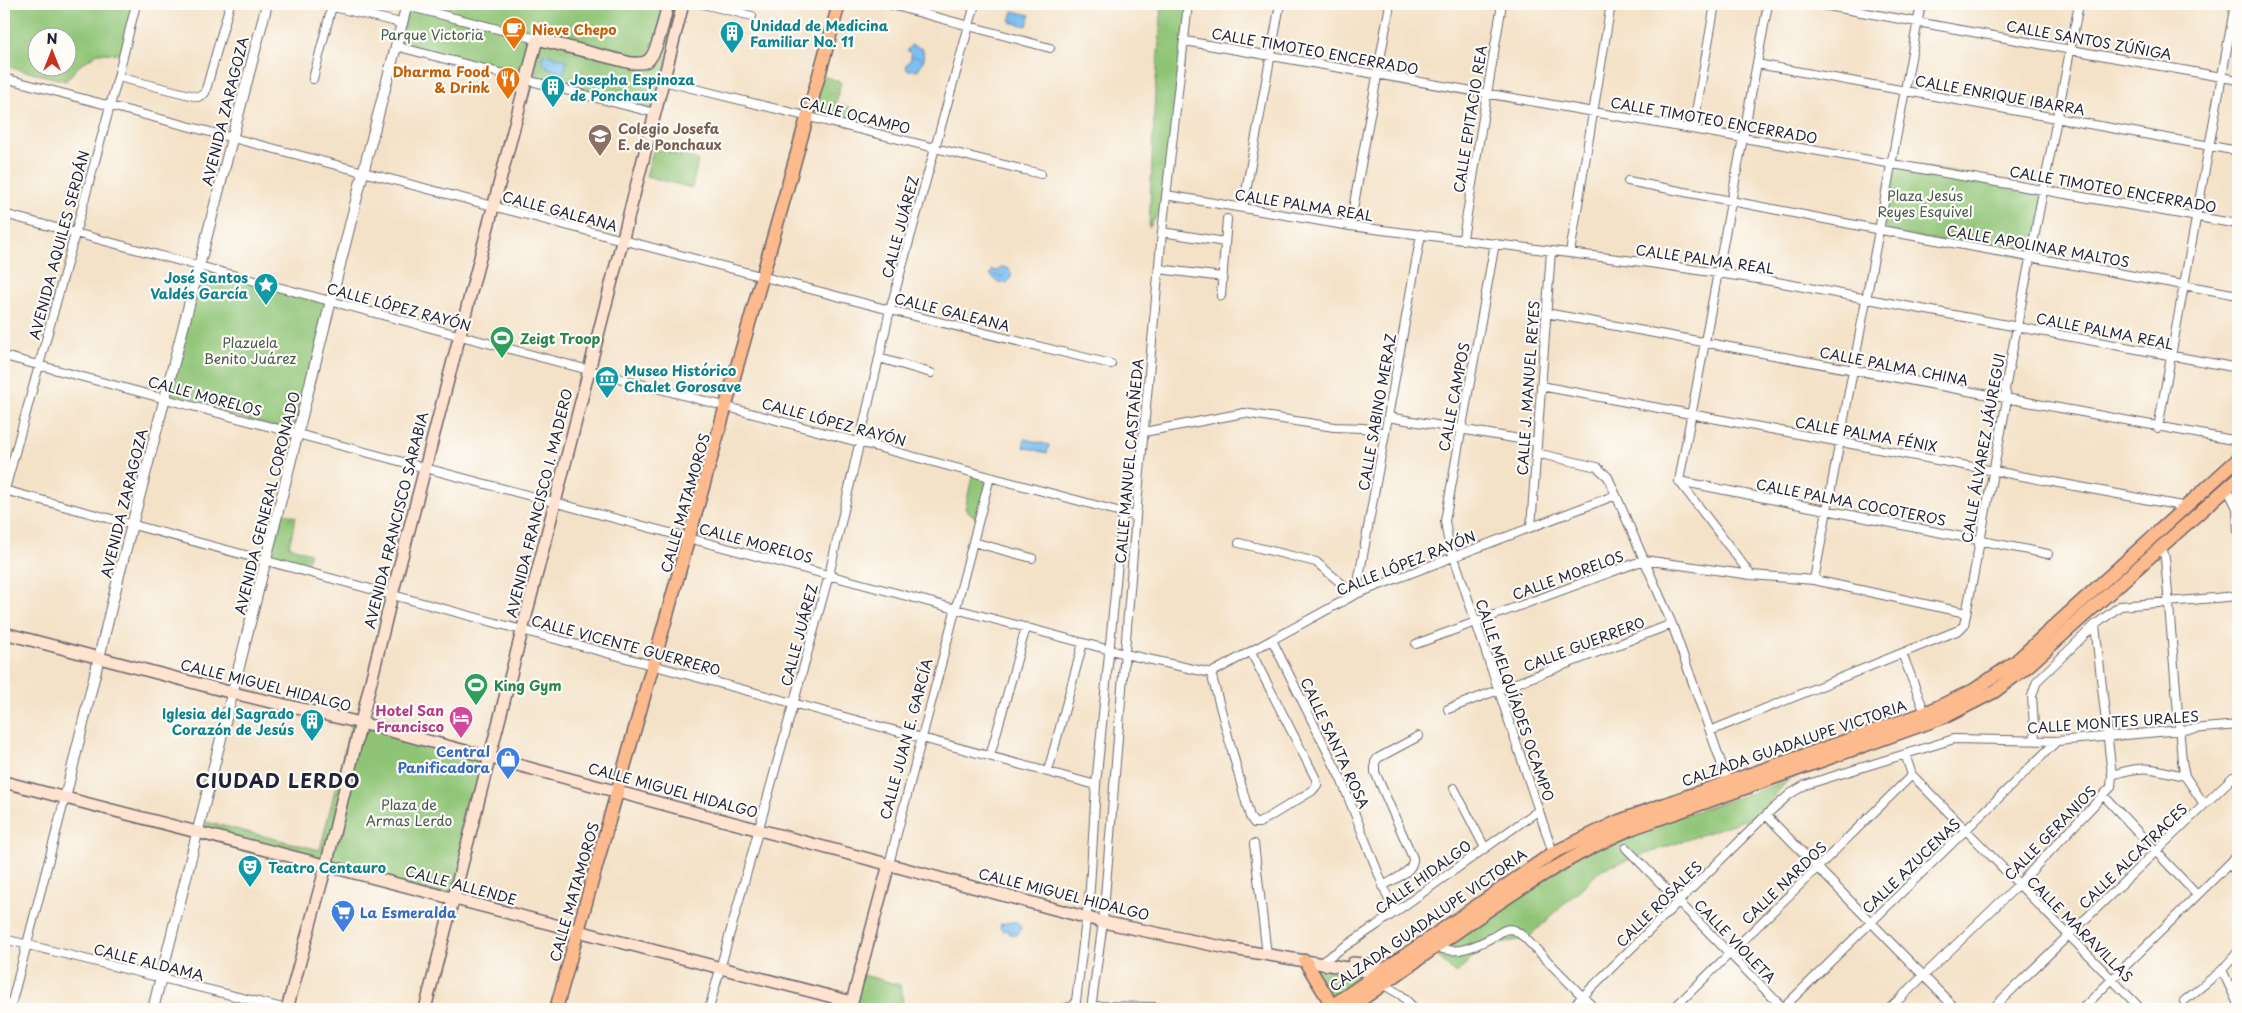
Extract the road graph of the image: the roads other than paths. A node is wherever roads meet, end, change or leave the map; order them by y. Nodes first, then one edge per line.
1 (136, 4) edge
2 (230, 4) edge
3 (267, 4) edge
4 (321, 4) edge
5 (668, 4) edge
6 (683, 4) edge
7 (703, 4) edge
8 (839, 4) edge
9 (888, 4) edge
10 (975, 4) edge
11 (1188, 4) edge
12 (1280, 4) edge
13 (1390, 4) edge
14 (1502, 4) edge
15 (1611, 4) edge
16 (1715, 4) edge
17 (1768, 4) edge
18 (1817, 4) edge
19 (1921, 4) edge
20 (2079, 4) edge
21 (2236, 4) edge
22 (407, 5) edge
23 (332, 6) junction
24 (752, 16) dead end
25 (1918, 22) junction
26 (401, 23) junction
27 (969, 25) junction
28 (537, 39) junction
29 (1185, 41) junction
30 (395, 46) junction
31 (1050, 48) dead end
32 (2070, 49) junction
33 (1270, 56) junction
34 (1757, 64) junction
35 (1377, 74) junction
36 (118, 77) junction
37 (2222, 77) junction
38 (4, 78) edge
39 (313, 79) dead end
40 (527, 80) junction
41 (2238, 80) edge
42 (663, 81) junction
43 (1906, 91) junction
44 (1487, 94) junction
45 (110, 106) junction
46 (1593, 112) junction
47 (655, 113) junction
48 (808, 117) junction
49 (2057, 118) junction
50 (1693, 129) junction
51 (232, 138) junction
52 (1743, 138) junction
53 (2209, 146) junction
54 (935, 148) junction
55 (2238, 151) edge
56 (1892, 164) junction
57 (363, 173) junction
58 (1041, 174) dead end
59 (1628, 181) dead end
60 (2043, 190) junction
61 (1166, 195) junction
62 (1731, 202) junction
63 (494, 206) junction
64 (1243, 208) junction
65 (4, 214) edge
66 (2196, 217) junction
67 (1227, 219) dead end
68 (2238, 224) edge
69 (1350, 226) junction
70 (1881, 230) junction
71 (1162, 232) junction
72 (75, 233) junction
73 (1421, 234) junction
74 (1463, 238) junction
75 (622, 240) junction
76 (1225, 242) junction
77 (1495, 244) junction
78 (1551, 251) junction
79 (1570, 254) junction
80 (2030, 258) junction
81 (199, 266) junction
82 (1159, 269) junction
83 (1718, 273) junction
84 (763, 277) junction
85 (1223, 277) junction
86 (2184, 286) junction
87 (1222, 296) dead end
88 (2238, 296) edge
89 (1867, 299) junction
90 (332, 302) junction
91 (890, 310) junction
92 (1546, 313) junction
93 (2017, 327) junction
94 (460, 336) junction
95 (1705, 343) junction
96 (4, 356) edge
97 (2171, 356) junction
98 (879, 358) junction
99 (1111, 364) dead end
100 (39, 365) junction
101 (2238, 368) edge
102 (589, 370) junction
103 (1854, 371) junction
104 (931, 373) dead end
105 (1541, 386) junction
106 (165, 399) junction
107 (2007, 400) junction
108 (727, 407) junction
109 (1692, 414) junction
110 (1388, 417) junction
111 (2158, 428) junction
112 (1460, 429) junction
113 (1144, 432) junction
114 (1385, 433) junction
115 (298, 434) junction
116 (2238, 441) edge
117 (859, 442) junction
118 (1537, 442) junction
119 (1840, 442) junction
120 (1536, 454) junction
121 (2238, 459) edge
122 (425, 468) junction
123 (1994, 470) junction
124 (990, 477) junction
125 (2238, 478) edge
126 (1679, 481) junction
127 (2227, 488) junction
128 (4, 491) edge
129 (1616, 495) junction
130 (555, 502) junction
131 (2187, 507) junction
132 (1828, 510) junction
133 (1123, 512) junction
134 (1136, 516) junction
135 (132, 525) junction
136 (1531, 526) junction
137 (2238, 533) edge
138 (690, 538) junction
139 (1980, 540) junction
140 (973, 542) junction
141 (1239, 543) dead end
142 (2162, 547) junction
143 (2048, 554) dead end
144 (1453, 556) junction
145 (1032, 558) dead end
146 (1644, 560) junction
147 (266, 561) junction
148 (828, 575) junction
149 (1751, 575) junction
150 (1814, 580) junction
151 (1356, 594) junction
152 (392, 595) junction
153 (2238, 596) edge
154 (2168, 602) junction
155 (956, 609) junction
156 (1966, 613) junction
157 (1476, 622) junction
158 (1672, 624) junction
159 (2095, 625) junction
160 (1026, 627) junction
161 (522, 630) junction
162 (4, 633) edge
163 (1272, 640) junction
164 (1084, 643) junction
165 (1416, 644) dead end
166 (1110, 650) junction
167 (1251, 652) junction
168 (1902, 653) junction
169 (1125, 654) junction
170 (99, 658) junction
171 (654, 665) junction
172 (1211, 673) junction
173 (1499, 690) junction
174 (232, 693) junction
175 (793, 703) junction
176 (1448, 709) dead end
177 (1925, 713) junction
178 (362, 723) junction
179 (2238, 725) edge
180 (2179, 730) junction
181 (1710, 731) junction
182 (1418, 736) dead end
183 (2107, 736) junction
184 (922, 737) junction
185 (2035, 740) junction
186 (2057, 741) junction
187 (1905, 754) junction
188 (990, 756) junction
189 (490, 757) junction
190 (1048, 771) junction
191 (1912, 775) junction
192 (2112, 776) junction
193 (2185, 776) junction
194 (2233, 776) dead end
195 (4, 782) edge
196 (1728, 782) junction
197 (1096, 785) junction
198 (1454, 788) dead end
199 (618, 792) junction
200 (2104, 796) junction
201 (64, 798) junction
202 (2204, 804) junction
203 (1539, 810) junction
204 (1766, 815) junction
205 (758, 829) junction
206 (1965, 831) junction
207 (198, 832) junction
208 (1254, 844) dead end
209 (1485, 848) junction
210 (1626, 848) dead end
211 (2156, 851) junction
212 (1553, 853) junction
213 (2238, 855) edge
214 (889, 864) junction
215 (2229, 864) junction
216 (326, 866) junction
217 (1818, 868) junction
218 (2238, 874) edge
219 (2018, 885) junction
220 (1383, 886) junction
221 (2198, 895) junction
222 (453, 898) junction
223 (1679, 902) junction
224 (1394, 913) junction
225 (1087, 917) junction
226 (1104, 922) junction
227 (1871, 922) junction
228 (579, 931) junction
229 (2068, 936) junction
230 (4, 939) edge
231 (26, 945) junction
232 (1438, 947) junction
233 (2238, 952) edge
234 (1730, 954) junction
235 (1268, 955) junction
236 (1305, 961) junction
237 (1320, 963) junction
238 (720, 968) junction
239 (2222, 970) junction
240 (1924, 976) junction
241 (1384, 977) junction
242 (161, 978) junction
243 (2112, 980) junction
244 (1400, 995) junction
245 (1582, 997) junction
246 (2184, 1001) dead end
247 (2238, 1004) edge
248 (851, 1006) edge
249 (1075, 1007) edge
250 (1091, 1007) edge
251 (1155, 1007) dead end
252 (1329, 1007) edge
253 (10, 1009) edge
254 (153, 1009) edge
255 (287, 1009) edge
256 (425, 1009) edge
257 (556, 1009) edge
258 (709, 1009) edge
259 (1063, 1009) edge
260 (1348, 1009) edge
261 (1415, 1009) edge
262 (1570, 1009) edge
263 (1595, 1009) edge
264 (1673, 1009) edge
265 (1783, 1009) edge
266 (1889, 1009) edge
267 (1956, 1009) edge
268 (1992, 1009) edge
269 (2082, 1009) edge
270 (2141, 1009) edge

1 - 36 street, AVENIDA AQUILES SERDÁN
2 - 36 street
3 - 51 street, AVENIDA ZARAGOZA
4 - 23 street
5 - 28 main road
6 - 42 main road, AVENIDA FRANCISCO I. MADERO
7 - 24 street
8 - 48 main road, CALLE MATAMOROS
9 - 27 street
10 - 27 street, CALLE JUÁREZ
11 - 29 street, CALLE MANUEL CASTAÑEDA
12 - 33 street
13 - 35 street
14 - 44 street, CALLE EPITACIO REA
15 - 46 street
16 - 50 street
17 - 34 street
18 - 25 street, CALLE SANTOS ZÚÑIGA
19 - 25 street
20 - 32 street, CALLE ÁLVAREZ JÁUREGUI
21 - 37 street
22 - 26 street, AVENIDA GENERAL CORONADO
22 - 28 street
23 - 26 street
23 - 39 street
25 - 32 street, CALLE SANTOS ZÚÑIGA
25 - 43 street
26 - 30 street, AVENIDA GENERAL CORONADO
27 - 31 street
27 - 54 street, CALLE JUÁREZ
28 - 40 main road, AVENIDA FRANCISCO SARABIA
29 - 33 street, CALLE TIMOTEO ENCERRADO
29 - 61 street, CALLE MANUEL CASTAÑEDA
30 - 40 street
30 - 57 street, AVENIDA GENERAL CORONADO
32 - 37 street, CALLE SANTOS ZÚÑIGA
32 - 49 street, CALLE ÁLVAREZ JÁUREGUI
33 - 35 street, CALLE TIMOTEO ENCERRADO
33 - 64 street
34 - 43 street, CALLE ENRIQUE IBARRA
34 - 52 street
35 - 44 street, CALLE TIMOTEO ENCERRADO
35 - 69 street
36 - 45 street, AVENIDA AQUILES SERDÁN
37 - 41 street, CALLE SANTOS ZÚÑIGA
37 - 53 street
38 - 45 street, CALLE GALEANA
40 - 47 street
40 - 63 main road, AVENIDA FRANCISCO SARABIA
42 - 47 main road, AVENIDA FRANCISCO I. MADERO
42 - 48 street, CALLE OCAMPO
43 - 49 street, CALLE ENRIQUE IBARRA
43 - 56 street
44 - 46 street, CALLE TIMOTEO ENCERRADO
44 - 74 street, CALLE EPITACIO REA
45 - 51 street, CALLE GALEANA
45 - 72 street, AVENIDA AQUILES SERDÁN
46 - 50 street, CALLE TIMOTEO ENCERRADO
46 - 79 street
47 - 75 main road, AVENIDA FRANCISCO I. MADERO
48 - 54 street, CALLE OCAMPO
48 - 84 main road, CALLE MATAMOROS
49 - 53 street, CALLE ENRIQUE IBARRA
49 - 60 street, CALLE ÁLVAREZ JÁUREGUI
50 - 52 street, CALLE TIMOTEO ENCERRADO
51 - 57 street, CALLE GALEANA
51 - 81 street, AVENIDA ZARAGOZA
52 - 56 street, CALLE TIMOTEO ENCERRADO
52 - 62 street
53 - 55 street, CALLE ENRIQUE IBARRA
53 - 66 street
54 - 58 street, CALLE OCAMPO
54 - 91 street, CALLE JUÁREZ
56 - 60 street, CALLE TIMOTEO ENCERRADO
56 - 70 street
57 - 63 street, CALLE GALEANA
57 - 90 street, AVENIDA GENERAL CORONADO
59 - 62 street, CALLE APOLINAR MALTOS
60 - 66 street, CALLE TIMOTEO ENCERRADO
60 - 80 street, CALLE ÁLVAREZ JÁUREGUI
61 - 64 street, CALLE PALMA REAL
61 - 71 street, CALLE MANUEL CASTAÑEDA
62 - 70 street, CALLE APOLINAR MALTOS
62 - 83 street
63 - 75 street, CALLE GALEANA
63 - 94 main road, AVENIDA FRANCISCO SARABIA
64 - 69 street, CALLE PALMA REAL
65 - 72 street, CALLE LÓPEZ RAYÓN
66 - 68 street, CALLE TIMOTEO ENCERRADO
66 - 86 street
67 - 76 street
69 - 73 street, CALLE PALMA REAL
70 - 80 street, CALLE APOLINAR MALTOS
70 - 89 street
71 - 76 street
71 - 82 street, CALLE MANUEL CASTAÑEDA
72 - 81 street, CALLE LÓPEZ RAYÓN
72 - 100 street, AVENIDA AQUILES SERDÁN
73 - 74 street, CALLE PALMA REAL
73 - 110 street, CALLE SABINO MERAZ
74 - 77 street, CALLE PALMA REAL
75 - 84 street, CALLE GALEANA
75 - 102 main road, AVENIDA FRANCISCO I. MADERO
76 - 85 street
77 - 78 street, CALLE PALMA REAL
77 - 112 street, CALLE CAMPOS
78 - 79 street, CALLE PALMA REAL
78 - 92 street, CALLE J. MANUEL REYES
79 - 83 street, CALLE PALMA REAL
80 - 86 street, CALLE APOLINAR MALTOS
80 - 93 street, CALLE ÁLVAREZ JÁUREGUI
81 - 90 street, CALLE LÓPEZ RAYÓN
81 - 106 street, AVENIDA ZARAGOZA
82 - 85 street
82 - 113 street, CALLE MANUEL CASTAÑEDA
83 - 89 street, CALLE PALMA REAL
83 - 95 street
84 - 91 street, CALLE GALEANA
84 - 108 main road, CALLE MATAMOROS
85 - 87 street
86 - 88 street, CALLE APOLINAR MALTOS
86 - 97 street
89 - 93 street, CALLE PALMA REAL
89 - 103 street
90 - 94 street, CALLE LÓPEZ RAYÓN
90 - 115 street, AVENIDA GENERAL CORONADO
91 - 98 street, CALLE JUÁREZ
91 - 99 street, CALLE GALEANA
92 - 95 street, CALLE PALMA CHINA
92 - 105 street, CALLE J. MANUEL REYES
93 - 97 street, CALLE PALMA REAL
93 - 107 street, CALLE ÁLVAREZ JÁUREGUI
94 - 102 street, CALLE LÓPEZ RAYÓN
94 - 122 main road, AVENIDA FRANCISCO SARABIA
95 - 103 street, CALLE PALMA CHINA
95 - 109 street
96 - 100 street, CALLE MORELOS
97 - 101 street, CALLE PALMA REAL
97 - 111 street
98 - 104 street
98 - 117 street, CALLE JUÁREZ
100 - 106 street, CALLE MORELOS
100 - 128 street, AVENIDA AQUILES SERDÁN
102 - 108 street, CALLE LÓPEZ RAYÓN
102 - 130 main road, AVENIDA FRANCISCO I. MADERO
103 - 107 street, CALLE PALMA CHINA
103 - 119 street
105 - 109 street, CALLE PALMA FÉNIX
105 - 118 street, CALLE J. MANUEL REYES
106 - 115 street, CALLE MORELOS
106 - 135 street, AVENIDA ZARAGOZA
107 - 111 street, CALLE PALMA CHINA
107 - 123 street, CALLE ÁLVAREZ JÁUREGUI
108 - 117 street, CALLE LÓPEZ RAYÓN
108 - 138 main road, CALLE MATAMOROS
109 - 119 street, CALLE PALMA FÉNIX
109 - 126 street
110 - 112 street
110 - 114 street, CALLE SABINO MERAZ
111 - 116 street, CALLE PALMA CHINA
112 - 118 street
112 - 144 street, CALLE CAMPOS
113 - 114 street
113 - 134 street, CALLE MANUEL CASTAÑEDA
114 - 151 street, CALLE SABINO MERAZ
115 - 122 street, CALLE MORELOS
115 - 147 street, AVENIDA GENERAL CORONADO
117 - 124 street, CALLE LÓPEZ RAYÓN
117 - 148 street, CALLE JUÁREZ
118 - 120 street, CALLE J. MANUEL REYES
119 - 123 street, CALLE PALMA FÉNIX
119 - 132 street
120 - 129 street
120 - 136 street, CALLE J. MANUEL REYES
121 - 131 main road, CALZADA GUADALUPE VICTORIA
122 - 130 street, CALLE MORELOS
122 - 152 main road, AVENIDA FRANCISCO SARABIA
123 - 131 street, CALLE PALMA FÉNIX
123 - 139 street, CALLE ÁLVAREZ JÁUREGUI
124 - 133 street, CALLE LÓPEZ RAYÓN
124 - 140 street, CALLE JUAN E. GARCÍA
125 - 127 main road, CALZADA GUADALUPE VICTORIA
126 - 132 street, CALLE PALMA COCOTEROS
126 - 149 street
127 - 137 street
127 - 142 main road, CALZADA GUADALUPE VICTORIA
128 - 135 street, CALLE VICENTE GUERRERO
129 - 136 street, CALLE LÓPEZ RAYÓN
129 - 146 street
130 - 138 street, CALLE MORELOS
130 - 161 main road, AVENIDA FRANCISCO I. MADERO
131 - 177 main road, CALZADA GUADALUPE VICTORIA
132 - 139 street, CALLE PALMA COCOTEROS
132 - 150 street
133 - 134 street, CALLE LÓPEZ RAYÓN
133 - 166 street, CALLE MANUEL CASTAÑEDA
134 - 169 street, CALLE MANUEL CASTAÑEDA
135 - 147 street, CALLE VICENTE GUERRERO
135 - 170 street, AVENIDA ZARAGOZA
136 - 144 street, CALLE LÓPEZ RAYÓN
138 - 148 street, CALLE MORELOS
138 - 171 main road, CALLE MATAMOROS
139 - 143 street, CALLE PALMA COCOTEROS
139 - 156 street, CALLE ÁLVAREZ JÁUREGUI
140 - 145 street
140 - 155 street, CALLE JUAN E. GARCÍA
141 - 151 street
142 - 154 street, CALLE ALCATRACES
142 - 232 main road, CALZADA GUADALUPE VICTORIA
144 - 151 street, CALLE LÓPEZ RAYÓN
144 - 157 street, CALLE MELQUÍADES OCAMPO
146 - 149 street
146 - 157 street, CALLE MORELOS
146 - 158 street
147 - 152 street, CALLE VICENTE GUERRERO
147 - 174 street, AVENIDA GENERAL CORONADO
148 - 155 street, CALLE MORELOS
148 - 175 street, CALLE JUÁREZ
149 - 150 street
150 - 156 street
151 - 163 street, CALLE LÓPEZ RAYÓN
152 - 161 street, CALLE VICENTE GUERRERO
152 - 178 main road, AVENIDA FRANCISCO SARABIA
153 - 154 street
154 - 159 street
154 - 180 street, CALLE ALCATRACES
155 - 160 street, CALLE MORELOS
155 - 184 street, CALLE JUAN E. GARCÍA
156 - 168 street, CALLE ÁLVAREZ JÁUREGUI
157 - 165 street, CALLE MORELOS
157 - 173 street, CALLE MELQUÍADES OCAMPO
158 - 173 street, CALLE GUERRERO
158 - 181 street
159 - 183 street, CALLE GERANIOS
159 - 185 street
160 - 164 street, CALLE MORELOS
160 - 188 street
161 - 171 street, CALLE VICENTE GUERRERO
161 - 189 main road, AVENIDA FRANCISCO I. MADERO
162 - 170 main road, CALLE MIGUEL HIDALGO
163 - 167 street, CALLE LÓPEZ RAYÓN
163 - 220 street, CALLE SANTA ROSA
164 - 166 street, CALLE MORELOS
164 - 190 street
166 - 169 street, CALLE MORELOS
166 - 197 street, CALLE MANUEL CASTAÑEDA
167 - 172 street, CALLE LÓPEZ RAYÓN
167 - 172 street
168 - 177 street
168 - 181 street, CALLE ÁLVAREZ JÁUREGUI
169 - 172 street
169 - 226 street, CALLE MANUEL CASTAÑEDA
170 - 174 main road, CALLE MIGUEL HIDALGO
170 - 201 street, AVENIDA ZARAGOZA
171 - 175 street, CALLE VICENTE GUERRERO
171 - 199 main road, CALLE MATAMOROS
173 - 176 street, CALLE GUERRERO
173 - 203 street, CALLE MELQUÍADES OCAMPO
174 - 178 main road, CALLE MIGUEL HIDALGO
174 - 207 street, AVENIDA GENERAL CORONADO
175 - 184 street, CALLE VICENTE GUERRERO
175 - 205 street, CALLE JUÁREZ
177 - 196 main road, CALZADA GUADALUPE VICTORIA
178 - 189 main road, CALLE MIGUEL HIDALGO
178 - 216 main road, AVENIDA FRANCISCO SARABIA
179 - 180 street, CALLE MONTES URALES
180 - 183 street, CALLE MONTES URALES
180 - 193 street, CALLE ALCATRACES
181 - 196 street
182 - 220 street
183 - 186 street, CALLE MONTES URALES
183 - 192 street, CALLE GERANIOS
184 - 188 street, CALLE VICENTE GUERRERO
184 - 214 street, CALLE JUAN E. GARCÍA
185 - 186 street, CALLE MONTES URALES
185 - 187 street, CALLE MONTES URALES
186 - 206 street, CALLE AZUCENAS
187 - 191 street, CALLE MARAVILLAS
187 - 204 street, CALLE MONTES URALES
188 - 190 street, CALLE VICENTE GUERRERO
189 - 199 main road, CALLE MIGUEL HIDALGO
189 - 222 main road, AVENIDA FRANCISCO I. MADERO
190 - 197 street, CALLE VICENTE GUERRERO
191 - 206 street, CALLE MARAVILLAS
191 - 217 street, CALLE NARDOS
192 - 193 street
192 - 200 street, CALLE GERANIOS
193 - 202 street, CALLE ALCATRACES
194 - 202 street, CALLE ALCATRACES
195 - 201 main road, CALLE ALLENDE
196 - 212 main road, CALZADA GUADALUPE VICTORIA
197 - 225 street, CALLE MANUEL CASTAÑEDA
198 - 209 street
199 - 205 main road, CALLE MIGUEL HIDALGO
199 - 228 main road, CALLE MATAMOROS
200 - 211 street
200 - 219 street, CALLE GERANIOS
201 - 207 main road, CALLE ALLENDE
201 - 231 street, AVENIDA ZARAGOZA
202 - 211 street, CALLE ALCATRACES
203 - 209 street, CALLE HIDALGO
203 - 212 street, CALLE MELQUÍADES OCAMPO
204 - 217 street
204 - 223 street, CALLE ROSALES
205 - 214 main road, CALLE MIGUEL HIDALGO
205 - 238 street, CALLE JUÁREZ
206 - 219 street, CALLE MARAVILLAS
206 - 227 street, CALLE AZUCENAS
207 - 216 main road, CALLE ALLENDE
207 - 242 street, AVENIDA GENERAL CORONADO
208 - 235 street
209 - 224 street, CALLE HIDALGO
210 - 223 street, CALLE VIOLETA
211 - 221 street
211 - 229 street, CALLE ALCATRACES
212 - 241 main road, CALZADA GUADALUPE VICTORIA
213 - 215 street
214 - 225 main road, CALLE MIGUEL HIDALGO
214 - 248 main road, CALLE JUAN E. GARCÍA
215 - 218 street
215 - 221 street
216 - 222 main road, CALLE ALLENDE
216 - 255 main road, AVENIDA FRANCISCO SARABIA
217 - 227 street
217 - 234 street, CALLE NARDOS
219 - 229 street, CALLE MARAVILLAS
219 - 240 street, CALLE GERANIOS
220 - 224 street, CALLE SANTA ROSA
221 - 243 street
222 - 228 main road, CALLE ALLENDE
222 - 256 main road, AVENIDA FRANCISCO I. MADERO
223 - 234 street, CALLE VIOLETA
223 - 245 street, CALLE ROSALES
224 - 237 street, CALLE HIDALGO
225 - 226 main road, CALLE MIGUEL HIDALGO
225 - 249 street, CALLE MANUEL CASTAÑEDA
226 - 235 main road, CALLE MIGUEL HIDALGO
226 - 250 street, CALLE MANUEL CASTAÑEDA
227 - 240 street
227 - 265 street, CALLE AZUCENAS
228 - 238 main road, CALLE ALLENDE
228 - 257 main road, CALLE MATAMOROS
229 - 243 street, CALLE MARAVILLAS
229 - 268 street, CALLE ALCATRACES
230 - 231 street, CALLE ALDAMA
231 - 242 street, CALLE ALDAMA
231 - 253 street, AVENIDA ZARAGOZA
232 - 241 main road, CALZADA GUADALUPE VICTORIA
232 - 245 street
233 - 239 street
234 - 264 street, CALLE NARDOS
234 - 265 street, CALLE VIOLETA
235 - 236 main road, CALLE MIGUEL HIDALGO
236 - 237 main road, CALLE MIGUEL HIDALGO
236 - 252 main road
237 - 241 main road, CALLE MIGUEL HIDALGO
238 - 248 main road, CALLE ALLENDE
238 - 258 street, CALLE JUÁREZ
239 - 246 street
239 - 247 street
240 - 266 street, CALLE GERANIOS
240 - 267 street
241 - 244 street
241 - 244 street
241 - 252 main road, CALZADA GUADALUPE VICTORIA
241 - 260 main road, CALZADA GUADALUPE VICTORIA
242 - 254 street, AVENIDA GENERAL CORONADO
242 - 255 street, CALLE ALDAMA
243 - 269 street
243 - 270 street, CALLE MARAVILLAS
244 - 261 street
245 - 262 street, CALLE ROSALES
245 - 263 street
249 - 259 street
250 - 251 street

